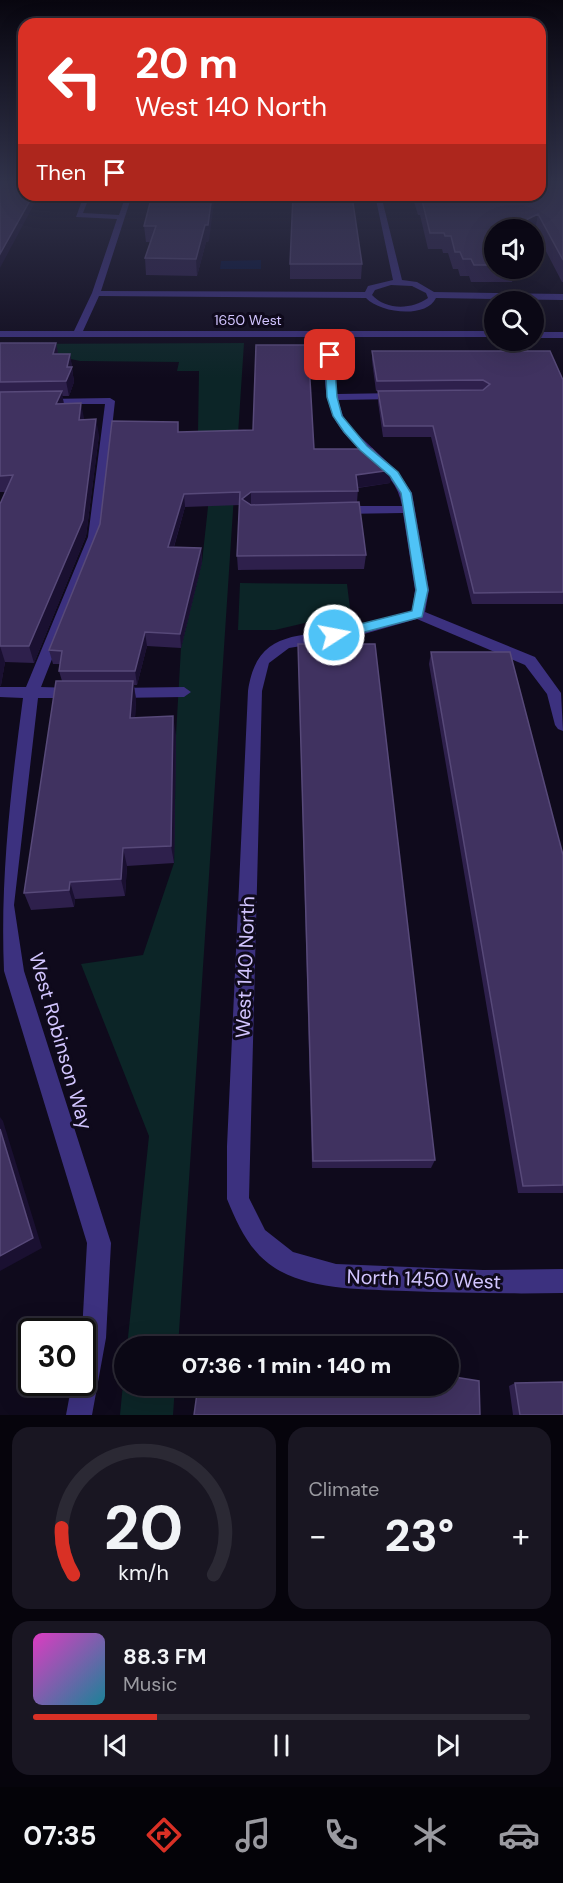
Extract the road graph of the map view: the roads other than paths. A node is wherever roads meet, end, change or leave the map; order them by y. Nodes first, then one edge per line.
1 (112, 246) edge
2 (390, 246) edge
3 (398, 282) junction
4 (96, 293) junction
5 (368, 295) junction
6 (432, 295) junction
7 (563, 297) edge
8 (405, 321) junction
9 (484, 332) edge
10 (78, 333) junction
11 (0, 334) edge
12 (328, 334) junction
13 (544, 335) edge
14 (563, 335) edge
15 (411, 396) edge
16 (332, 397) junction
17 (35, 402) edge
18 (410, 509) junction
19 (328, 510) edge
20 (418, 614) junction
21 (0, 692) edge
22 (184, 692) dead end
23 (32, 693) junction
24 (563, 725) edge
25 (287, 1262) joint
26 (563, 1281) edge
27 (79, 1415) edge

1 - 4 street
2 - 3 street
3 - 5 street
3 - 6 street
4 - 5 street
4 - 10 street
5 - 8 street
6 - 7 street
6 - 8 street
8 - 9 street, 1650 West
8 - 12 street, 1650 West
10 - 11 street, 1650 West
10 - 12 street, 1650 West
12 - 16 street
13 - 14 street
15 - 16 street
16 - 18 street
17 - 23 street, West Robinson Way
18 - 19 street
18 - 20 street
20 - 24 street
20 - 25 street, West 140 North
21 - 23 street
22 - 23 street
23 - 27 street, West Robinson Way
25 - 26 street, North 1450 West

